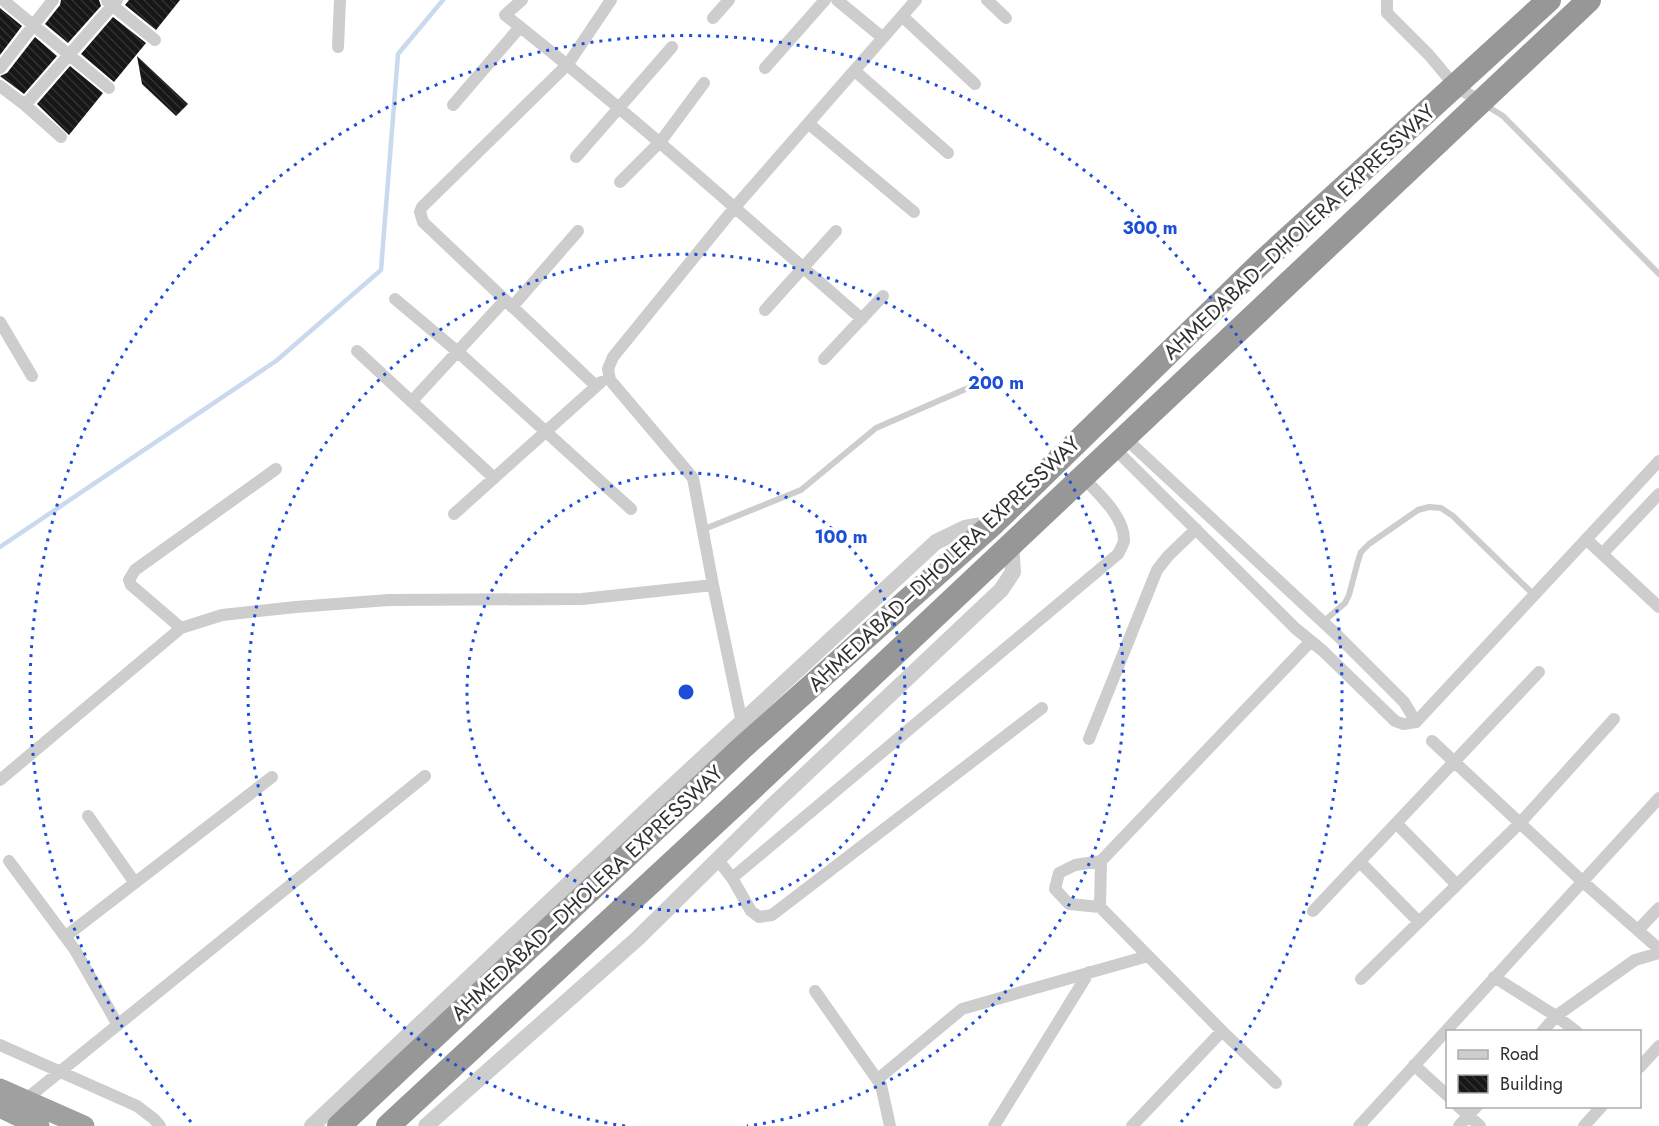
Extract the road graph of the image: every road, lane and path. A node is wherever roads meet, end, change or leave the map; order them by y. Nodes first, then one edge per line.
1 (3, 0) edge
2 (53, 0) edge
3 (340, 0) edge
4 (522, 0) edge
5 (611, 0) edge
6 (729, 0) edge
7 (825, 0) edge
8 (837, 0) edge
9 (916, 0) edge
10 (987, 0) edge
11 (1387, 0) edge
12 (1549, 0) edge
13 (1589, 0) edge
14 (112, 2) edge
15 (902, 16) junction
16 (713, 18) dead end
17 (1006, 18) dead end
18 (33, 24) junction
19 (520, 27) junction
20 (883, 38) junction
21 (155, 40) dead end
22 (338, 47) dead end
23 (672, 47) dead end
24 (69, 55) junction
25 (568, 64) junction
26 (0, 68) edge
27 (765, 68) dead end
28 (855, 71) junction
29 (704, 83) dead end
30 (975, 84) dead end
31 (0, 86) edge
32 (1455, 86) junction
33 (108, 88) dead end
34 (1480, 101) junction
35 (25, 105) junction
36 (453, 105) dead end
37 (620, 108) junction
38 (809, 124) junction
39 (61, 136) dead end
40 (661, 141) junction
41 (948, 153) dead end
42 (576, 157) dead end
43 (620, 182) dead end
44 (735, 207) junction
45 (914, 212) dead end
46 (578, 231) dead end
47 (836, 231) dead end
48 (803, 267) junction
49 (1659, 274) edge
50 (883, 296) dead end
51 (395, 299) dead end
52 (509, 304) junction
53 (765, 310) dead end
54 (862, 319) junction
55 (0, 321) edge
56 (357, 351) dead end
57 (458, 352) junction
58 (824, 359) dead end
59 (609, 375) junction
60 (32, 376) dead end
61 (975, 385) dead end
62 (596, 386) junction
63 (412, 401) junction
64 (546, 432) junction
65 (1118, 442) junction
66 (1659, 461) edge
67 (276, 469) dead end
68 (1082, 476) junction
69 (494, 478) junction
70 (1659, 494) edge
71 (631, 509) dead end
72 (454, 514) dead end
73 (994, 523) junction
74 (1196, 529) junction
75 (702, 530) junction
76 (1586, 539) junction
77 (1011, 543) junction
78 (1602, 554) junction
79 (713, 585) junction
80 (1534, 595) junction
81 (1659, 607) edge
82 (1310, 610) junction
83 (1323, 622) junction
84 (181, 628) junction
85 (1295, 628) junction
86 (1337, 635) junction
87 (1311, 641) junction
88 (1323, 651) junction
89 (1539, 672) dead end
90 (1042, 708) dead end
91 (1614, 719) dead end
92 (1416, 722) junction
93 (742, 723) junction
94 (1089, 739) dead end
95 (1432, 741) dead end
96 (1455, 763) junction
97 (424, 776) dead end
98 (272, 777) dead end
99 (0, 780) edge
100 (1659, 798) edge
101 (88, 816) dead end
102 (1520, 823) junction
103 (1397, 824) junction
104 (718, 860) junction
105 (9, 861) dead end
106 (1101, 861) junction
107 (1360, 862) junction
108 (732, 878) junction
109 (1582, 881) junction
110 (135, 883) junction
111 (1457, 885) junction
112 (1100, 907) junction
113 (1659, 908) edge
114 (1313, 911) dead end
115 (1419, 922) junction
116 (1638, 930) junction
117 (66, 936) junction
118 (1659, 951) edge
119 (1148, 956) junction
120 (1089, 972) junction
121 (1494, 977) junction
122 (1361, 980) dead end
123 (815, 991) dead end
124 (1556, 1016) junction
125 (118, 1025) junction
126 (1544, 1030) edge
127 (1574, 1030) edge
128 (1222, 1031) junction
129 (0, 1045) edge
130 (1659, 1046) edge
131 (1414, 1065) junction
132 (1641, 1066) edge
133 (60, 1072) junction
134 (878, 1079) junction
135 (1276, 1083) dead end
136 (0, 1089) edge
137 (1446, 1094) edge
138 (25, 1100) junction
139 (0, 1107) edge
140 (1601, 1108) edge
141 (1473, 1111) edge
142 (39, 1126) edge
143 (84, 1126) edge
144 (160, 1126) edge
145 (312, 1126) edge
146 (339, 1126) edge
147 (388, 1126) edge
148 (426, 1126) edge
149 (890, 1126) edge
150 (993, 1126) edge
151 (1132, 1126) edge
152 (1359, 1126) edge
153 (1459, 1126) edge
154 (1480, 1126) edge
155 (1584, 1126) edge

1 - 18 street
2 - 18 street
3 - 22 street
4 - 19 street
5 - 25 street
6 - 16 street
7 - 27 street
8 - 20 street
9 - 15 street
10 - 17 street
11 - 32 street
12 - 32 highway, AHMEDABAD–DHOLERA EXPRESSWAY
13 - 34 highway, AHMEDABAD–DHOLERA EXPRESSWAY
14 - 21 street
14 - 24 street
15 - 20 street
15 - 30 street
18 - 24 street
18 - 26 street
19 - 25 street
19 - 36 street
20 - 28 street
23 - 37 street
24 - 33 street
24 - 35 street
25 - 37 street
25 - 52 street
28 - 38 street
28 - 41 street
29 - 40 street
31 - 35 street
32 - 34 street
32 - 73 highway, AHMEDABAD–DHOLERA EXPRESSWAY
34 - 49 lane
34 - 65 highway, AHMEDABAD–DHOLERA EXPRESSWAY
35 - 39 street
37 - 40 street
37 - 42 street
38 - 44 street
38 - 45 street
40 - 43 street
40 - 44 street
44 - 48 street
44 - 59 street
46 - 52 street
47 - 48 street
48 - 53 street
48 - 54 street
50 - 54 street
51 - 57 street
52 - 57 street
52 - 62 street
54 - 58 street
55 - 60 street
56 - 63 street
57 - 63 street
57 - 64 street
59 - 62 street
59 - 75 street
61 - 75 lane
62 - 64 street
63 - 69 street
64 - 69 street
64 - 71 street
65 - 68 highway, AHMEDABAD–DHOLERA EXPRESSWAY
65 - 74 street
65 - 82 street
66 - 76 street
67 - 84 street
68 - 77 highway, AHMEDABAD–DHOLERA EXPRESSWAY
68 - 108 street
69 - 72 street
70 - 78 street
73 - 93 street
73 - 146 highway, AHMEDABAD–DHOLERA EXPRESSWAY
74 - 85 street
74 - 94 street
75 - 79 street
76 - 78 street
76 - 80 street
77 - 104 street
77 - 147 highway, AHMEDABAD–DHOLERA EXPRESSWAY
78 - 81 street
79 - 84 street
79 - 93 street
80 - 83 lane
80 - 92 street
82 - 83 street
82 - 85 street
83 - 86 street
84 - 99 street
85 - 87 street
86 - 88 street
86 - 92 street
87 - 88 street
87 - 106 street
88 - 92 street
89 - 96 street
90 - 108 street
91 - 102 street
93 - 145 street
95 - 96 street
96 - 102 street
96 - 103 street
97 - 125 street
98 - 110 street
100 - 109 street
101 - 110 street
102 - 109 street
102 - 111 street
103 - 107 street
103 - 111 street
104 - 108 street
104 - 148 street
105 - 117 street
106 - 112 street
106 - 112 street
107 - 114 street
107 - 115 street
109 - 116 street
109 - 121 street
110 - 117 street
111 - 115 street
112 - 119 street
113 - 116 street
115 - 122 street
116 - 118 street
117 - 125 street
118 - 124 street
119 - 120 street
119 - 128 street
120 - 134 street
120 - 150 street
121 - 124 street
121 - 131 street
123 - 134 street
124 - 126 street
124 - 127 street
125 - 133 street
128 - 135 street
128 - 151 street
129 - 133 street
130 - 132 street
131 - 137 street
131 - 152 street
133 - 138 street
133 - 144 street
134 - 149 street
136 - 138 highway
138 - 143 highway
139 - 142 highway
140 - 155 street
141 - 153 street
141 - 154 street

